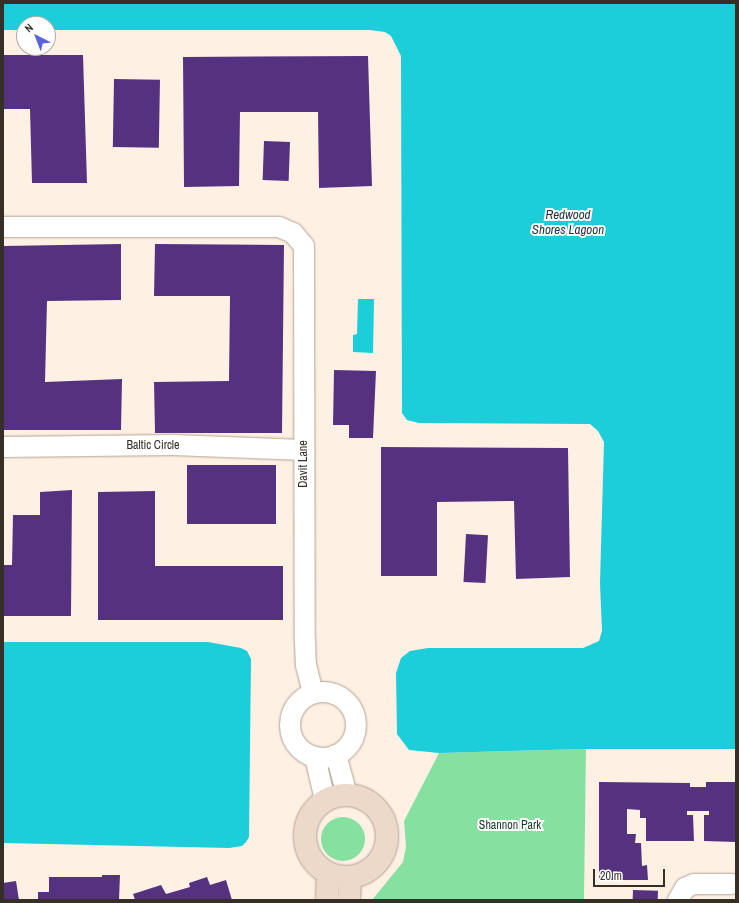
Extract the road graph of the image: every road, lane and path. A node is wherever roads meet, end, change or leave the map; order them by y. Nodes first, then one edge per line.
1 (3, 227) edge
2 (3, 447) edge
3 (304, 450) junction
4 (314, 693) junction
5 (336, 755) junction
6 (315, 757) junction
7 (347, 795) junction
8 (325, 800) junction
9 (328, 874) junction
10 (350, 878) junction
11 (732, 884) dead end
12 (327, 900) edge
13 (349, 900) edge
14 (678, 900) edge

1 - 3 street, Davit Lane
2 - 3 street, Baltic Circle
3 - 4 street, Davit Lane
4 - 5 street
4 - 6 street
5 - 6 street
5 - 7 street
6 - 8 street
7 - 8 street
7 - 10 street
8 - 9 street
9 - 10 street
9 - 12 street
10 - 13 street
11 - 14 street

